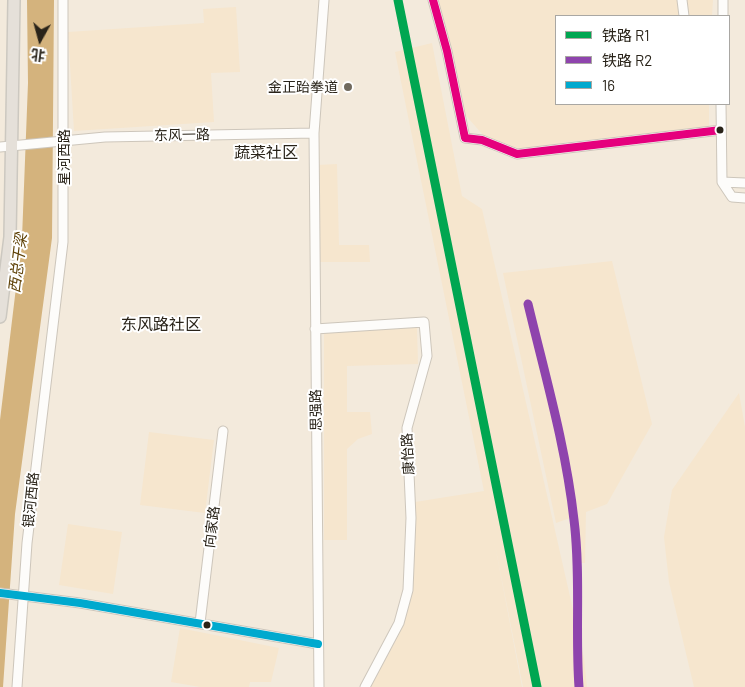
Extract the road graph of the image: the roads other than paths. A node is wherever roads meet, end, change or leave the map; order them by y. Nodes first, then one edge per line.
1 (14, 0) edge
2 (63, 0) edge
3 (324, 0) edge
4 (433, 0) edge
5 (682, 0) edge
6 (723, 0) edge
7 (684, 15) edge
8 (723, 15) edge
9 (721, 105) edge
10 (721, 130) junction
11 (314, 133) junction
12 (64, 140) junction
13 (6, 146) edge
14 (722, 182) junction
15 (745, 183) edge
16 (745, 198) edge
17 (54, 314) joint
18 (0, 318) edge
19 (315, 328) junction
20 (223, 431) dead end
21 (0, 593) edge
22 (22, 595) junction
23 (200, 623) junction
24 (318, 644) junction
25 (17, 687) edge
26 (318, 687) edge
27 (365, 687) edge

1 - 13 main road
2 - 12 street, 星河西路
3 - 11 street, 思强路
4 - 10 street
5 - 7 street
6 - 8 street
9 - 10 street
10 - 14 street
11 - 12 street, 东风一路
11 - 19 street, 思强路
12 - 13 street, 东风一路
12 - 17 street, 星河西路
13 - 18 main road
14 - 15 street
14 - 16 street
17 - 22 street, 银河西路
19 - 24 street, 思强路
19 - 27 street, 康怡路
20 - 23 street, 向家路
21 - 22 street
22 - 23 street
22 - 25 street, 银河西路
23 - 24 street
24 - 26 street, 思强路

